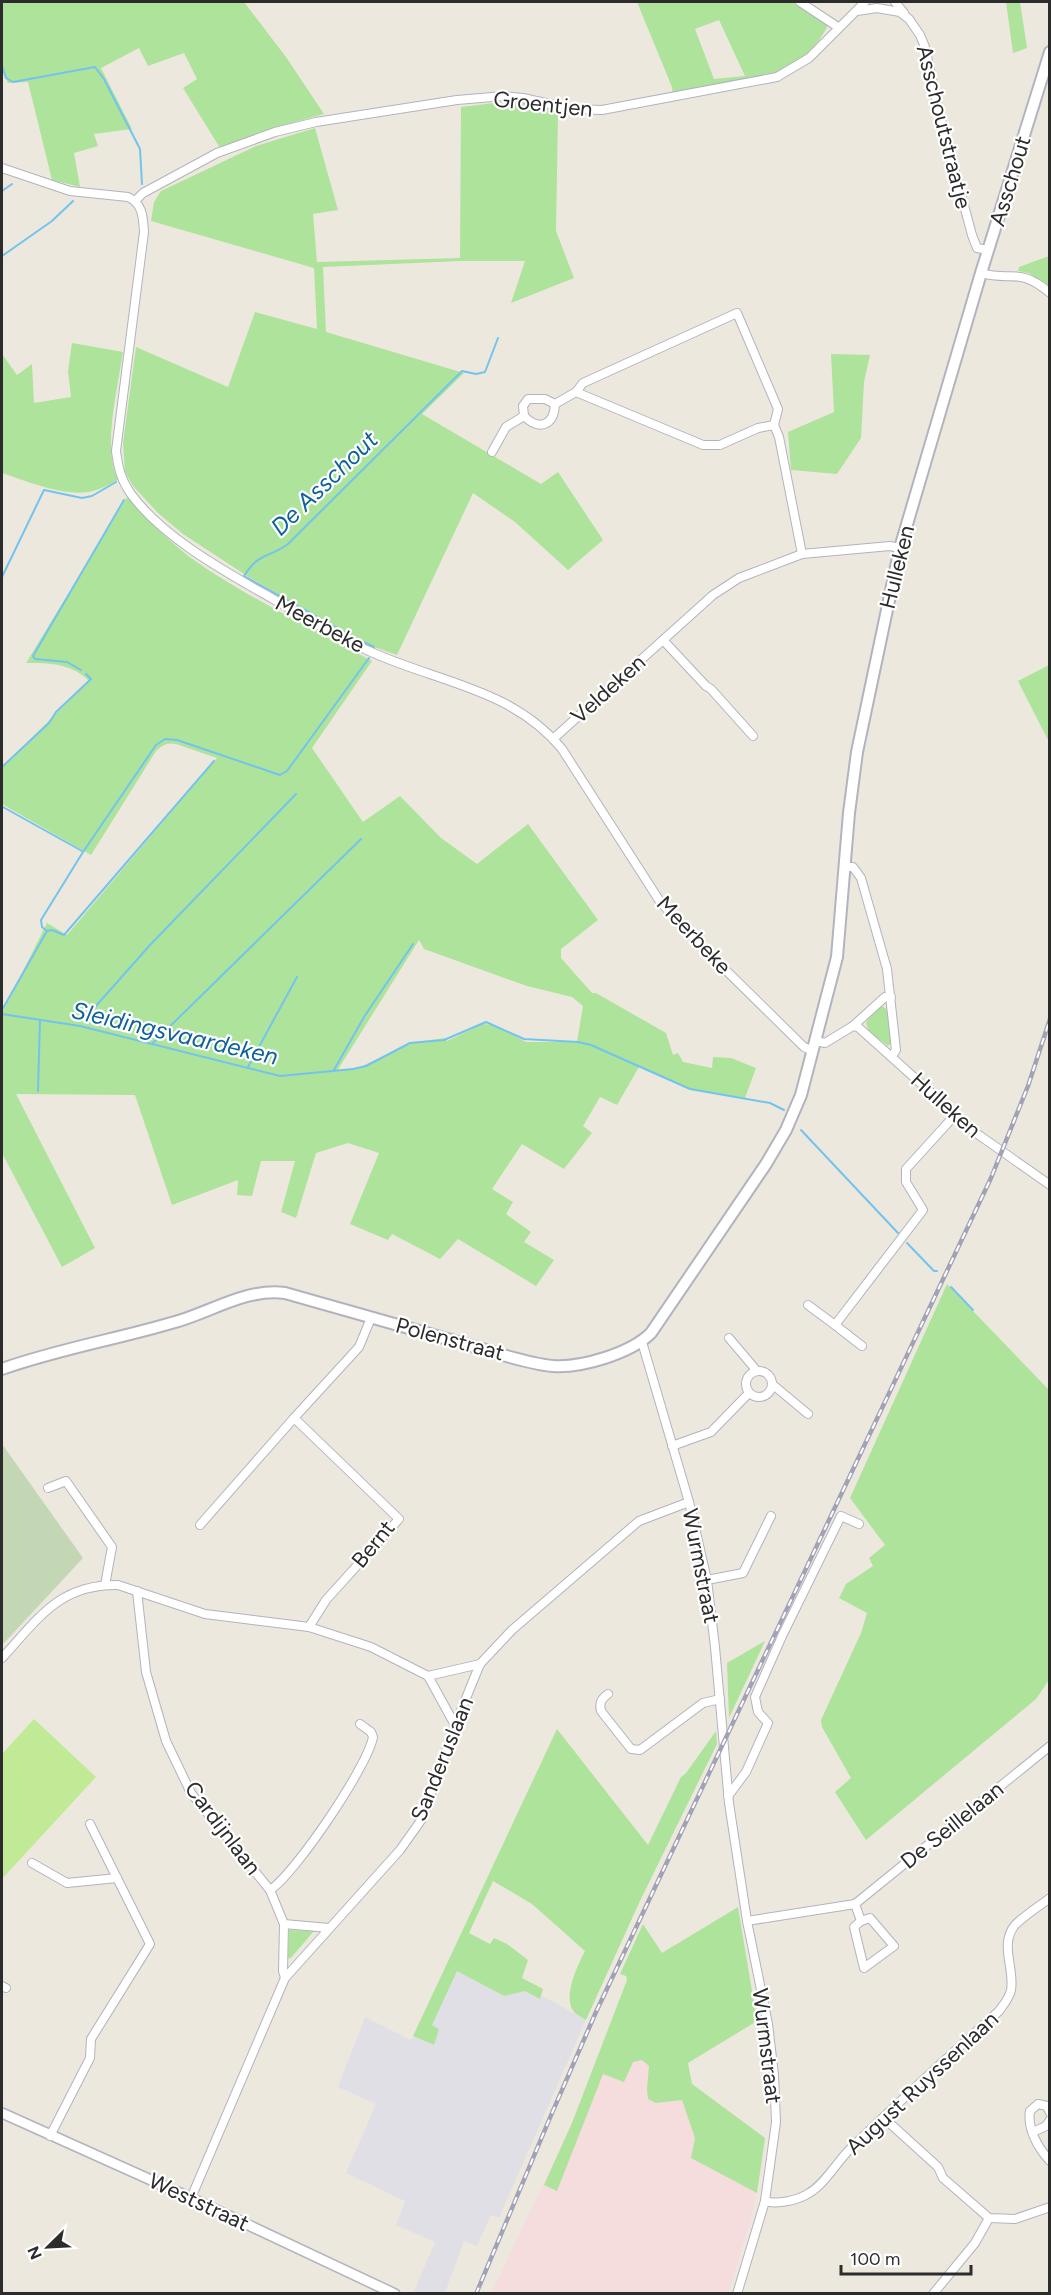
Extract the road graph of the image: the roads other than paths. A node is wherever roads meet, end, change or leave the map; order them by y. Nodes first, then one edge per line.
1 (800, 2) edge
2 (866, 2) edge
3 (894, 2) edge
4 (856, 11) junction
5 (909, 19) junction
6 (838, 27) junction
7 (1049, 53) edge
8 (2, 168) edge
9 (136, 200) junction
10 (988, 250) junction
11 (981, 273) junction
12 (1050, 293) edge
13 (576, 392) junction
14 (555, 404) junction
15 (524, 416) junction
16 (774, 425) junction
17 (492, 452) dead end
18 (900, 548) junction
19 (802, 554) junction
20 (663, 640) junction
21 (753, 736) dead end
22 (553, 739) junction
23 (845, 867) junction
24 (891, 997) junction
25 (853, 1026) junction
26 (815, 1046) junction
27 (892, 1056) junction
28 (955, 1115) junction
29 (791, 1120) joint
30 (1050, 1185) edge
31 (808, 1305) dead end
32 (371, 1318) junction
33 (835, 1325) junction
34 (729, 1338) dead end
35 (642, 1342) junction
36 (862, 1346) dead end
37 (2, 1369) edge
38 (757, 1371) junction
39 (772, 1384) junction
40 (749, 1393) junction
41 (808, 1414) dead end
42 (294, 1418) junction
43 (672, 1446) junction
44 (48, 1488) dead end
45 (688, 1502) junction
46 (771, 1516) dead end
47 (859, 1524) dead end
48 (200, 1525) dead end
49 (707, 1580) junction
50 (105, 1585) junction
51 (137, 1591) junction
52 (309, 1627) junction
53 (2, 1657) edge
54 (480, 1664) junction
55 (428, 1676) junction
56 (608, 1694) dead end
57 (720, 1700) junction
58 (360, 1724) dead end
59 (455, 1725) junction
60 (1050, 1746) edge
61 (728, 1797) junction
62 (90, 1824) dead end
63 (32, 1863) dead end
64 (117, 1878) junction
65 (270, 1890) junction
66 (1050, 1899) edge
67 (855, 1904) junction
68 (747, 1921) junction
69 (861, 1921) junction
70 (284, 1924) junction
71 (329, 1928) junction
72 (285, 1978) junction
73 (2, 2113) edge
74 (1050, 2113) edge
75 (884, 2118) junction
76 (1050, 2120) edge
77 (1033, 2133) junction
78 (50, 2136) junction
79 (1050, 2161) edge
80 (191, 2198) junction
81 (765, 2201) junction
82 (1050, 2207) edge
83 (989, 2218) junction
84 (395, 2294) edge
85 (737, 2294) edge
86 (933, 2294) edge

1 - 6 street
2 - 4 street, Groentjen
3 - 5 street
4 - 5 street, Asschoutstraatje
4 - 6 street, Groentjen
5 - 10 street, Asschoutstraatje
6 - 9 street, Groentjen
7 - 10 main road, Asschout
8 - 9 street
9 - 22 street, Meerbeke
10 - 11 main road, Asschout
11 - 12 street
11 - 18 main road, Hulleken
13 - 14 street
13 - 16 street
13 - 16 street
14 - 15 street
14 - 15 street
15 - 17 street
16 - 19 street
18 - 19 street, Veldeken
18 - 23 main road, Hulleken
19 - 20 street, Veldeken
20 - 21 street, Veldeken
20 - 22 street, Veldeken
22 - 26 street, Meerbeke
23 - 24 street, Hulleken
23 - 26 main road, Hulleken
24 - 25 street
24 - 27 street, Hulleken
25 - 26 street
25 - 27 street, Hulleken
26 - 29 main road, Hulleken
27 - 28 street, Hulleken
28 - 30 street, Hulleken
28 - 33 street
29 - 35 main road, Polenstraat
31 - 33 street
32 - 35 main road, Polenstraat
32 - 37 main road, Polenstraat
32 - 42 street
33 - 36 street
34 - 38 street
35 - 43 street, Wurmstraat
38 - 39 street
38 - 40 street
39 - 40 street
39 - 41 street
40 - 43 street
42 - 48 street
42 - 52 street, Bernt
43 - 45 street, Wurmstraat
44 - 50 street
45 - 49 street, Wurmstraat
45 - 54 street, Sanderuslaan
46 - 49 street
47 - 61 street
49 - 57 street, Wurmstraat
50 - 51 street
50 - 53 street
51 - 52 street
51 - 65 street, Cardijnlaan
52 - 55 street
54 - 55 street
54 - 59 street, Sanderuslaan
55 - 59 street
56 - 57 street
57 - 61 street, Wurmstraat
58 - 65 street, Cardijnlaan
59 - 71 street, Sanderuslaan
60 - 67 street, De Seillelaan
61 - 68 street, Wurmstraat
62 - 64 street
63 - 64 street
64 - 78 street
65 - 70 street, Cardijnlaan
66 - 75 street, August Ruyssenlaan
67 - 68 street
67 - 69 street
68 - 81 street, Wurmstraat
69 - 69 street
70 - 71 street
70 - 72 street, Cardijnlaan
71 - 72 street, Sanderuslaan
72 - 80 street, Sanderuslaan
73 - 78 street, Weststraat
74 - 77 street
75 - 81 street, August Ruyssenlaan
75 - 83 street
76 - 77 street
77 - 79 street
78 - 80 street, Weststraat
80 - 84 street, Weststraat
81 - 85 street, Wurmstraat
82 - 83 street
83 - 86 street

